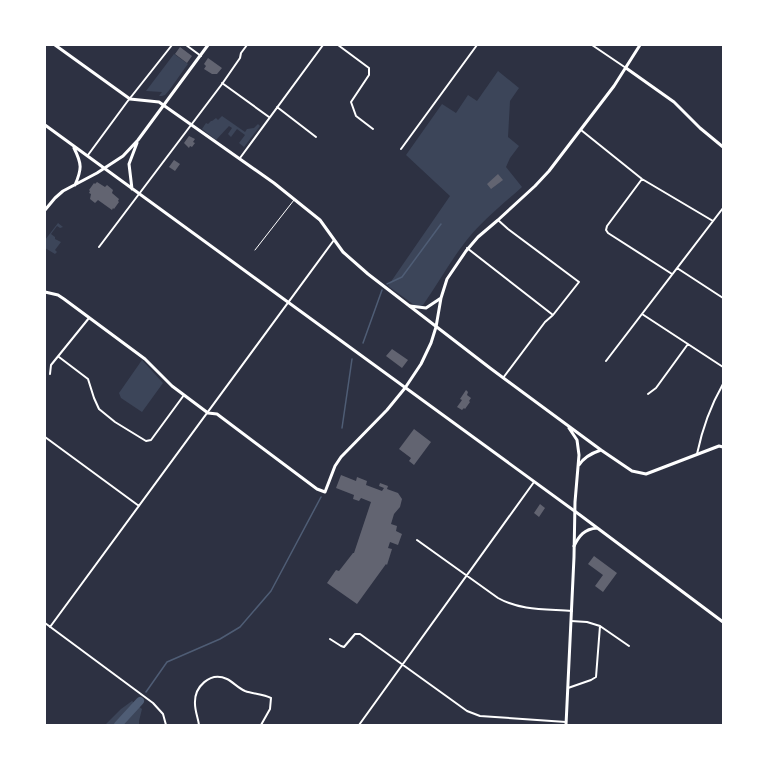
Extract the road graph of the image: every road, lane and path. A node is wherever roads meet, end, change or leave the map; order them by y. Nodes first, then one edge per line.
1 (55, 45) edge
2 (172, 45) edge
3 (186, 45) edge
4 (208, 45) edge
5 (247, 45) edge
6 (323, 45) edge
7 (338, 45) edge
8 (477, 45) edge
9 (592, 45) edge
10 (640, 45) edge
11 (201, 56) junction
12 (626, 68) junction
13 (222, 83) junction
14 (130, 100) junction
15 (164, 106) junction
16 (277, 107) junction
17 (269, 118) junction
18 (45, 125) edge
19 (192, 125) junction
20 (373, 129) dead end
21 (581, 130) junction
22 (316, 137) dead end
23 (138, 140) junction
24 (723, 141) edge
25 (73, 146) junction
26 (722, 146) edge
27 (401, 149) dead end
28 (87, 156) junction
29 (239, 159) junction
30 (104, 168) junction
31 (642, 179) junction
32 (75, 185) junction
33 (132, 189) junction
34 (138, 194) junction
35 (295, 200) junction
36 (723, 208) edge
37 (45, 210) edge
38 (498, 220) junction
39 (713, 221) junction
40 (334, 240) junction
41 (99, 247) dead end
42 (467, 248) junction
43 (255, 250) dead end
44 (677, 268) junction
45 (672, 275) junction
46 (45, 292) edge
47 (441, 298) junction
48 (723, 298) edge
49 (289, 303) junction
50 (410, 306) junction
51 (642, 314) junction
52 (553, 315) junction
53 (89, 318) junction
54 (436, 327) junction
55 (688, 344) junction
56 (59, 357) junction
57 (606, 361) dead end
58 (723, 367) edge
59 (50, 374) dead end
60 (503, 378) junction
61 (723, 384) edge
62 (405, 388) junction
63 (648, 394) dead end
64 (184, 395) junction
65 (208, 413) junction
66 (567, 425) junction
67 (45, 437) edge
68 (723, 447) edge
69 (601, 450) junction
70 (696, 455) junction
71 (578, 469) junction
72 (534, 482) junction
73 (139, 506) junction
74 (575, 509) junction
75 (597, 528) junction
76 (417, 540) dead end
77 (574, 546) junction
78 (466, 576) junction
79 (572, 611) junction
80 (571, 621) junction
81 (723, 622) edge
82 (45, 624) edge
83 (600, 626) junction
84 (50, 627) junction
85 (330, 638) dead end
86 (629, 646) dead end
87 (403, 664) junction
88 (568, 688) junction
89 (566, 724) edge
90 (166, 725) edge
91 (199, 725) edge
92 (261, 725) edge
93 (358, 725) edge

1 - 14 street
2 - 14 street
3 - 11 street
4 - 11 street
5 - 13 street
6 - 16 street
7 - 20 street
8 - 27 street
9 - 12 street
10 - 12 street
11 - 15 street
12 - 21 street
12 - 26 street
13 - 17 street
13 - 19 street
14 - 15 street
14 - 28 street
15 - 19 street
15 - 23 street
16 - 17 street
16 - 22 street
17 - 29 street
18 - 25 street
19 - 29 street
19 - 34 street
21 - 31 street
21 - 38 street
23 - 30 street
23 - 33 street
24 - 26 street
25 - 28 street
25 - 32 street
28 - 30 street
29 - 35 street
30 - 32 street
30 - 33 street
31 - 39 street
31 - 45 street
32 - 37 street
33 - 34 street
34 - 41 street
34 - 49 street
35 - 40 street
35 - 43 lane
36 - 39 street
38 - 42 street
38 - 52 street
39 - 44 street
40 - 49 street
40 - 50 street
42 - 47 street
42 - 52 street
44 - 45 street
44 - 48 street
45 - 51 street
46 - 53 street
47 - 50 street
47 - 54 street
49 - 62 street
49 - 65 street
50 - 54 street
51 - 55 street
51 - 57 street
52 - 60 street
53 - 56 street
53 - 64 street
54 - 60 street
54 - 62 street
55 - 58 street
55 - 63 street
56 - 59 street
56 - 64 street
60 - 66 street
61 - 70 street
62 - 65 street
62 - 72 street
64 - 65 street
65 - 73 street
66 - 69 street
66 - 71 street
67 - 73 street
68 - 70 street
69 - 70 street
69 - 71 street
71 - 74 street
72 - 74 street
72 - 78 street
73 - 84 street
74 - 75 street
74 - 77 street
75 - 77 street
75 - 81 street
76 - 78 street
77 - 79 street
78 - 79 street
78 - 87 street
79 - 80 street
80 - 83 street
80 - 88 street
82 - 84 street
83 - 86 street
83 - 88 street
84 - 90 street
85 - 87 street
87 - 89 street
87 - 93 street
88 - 89 street
91 - 92 street

